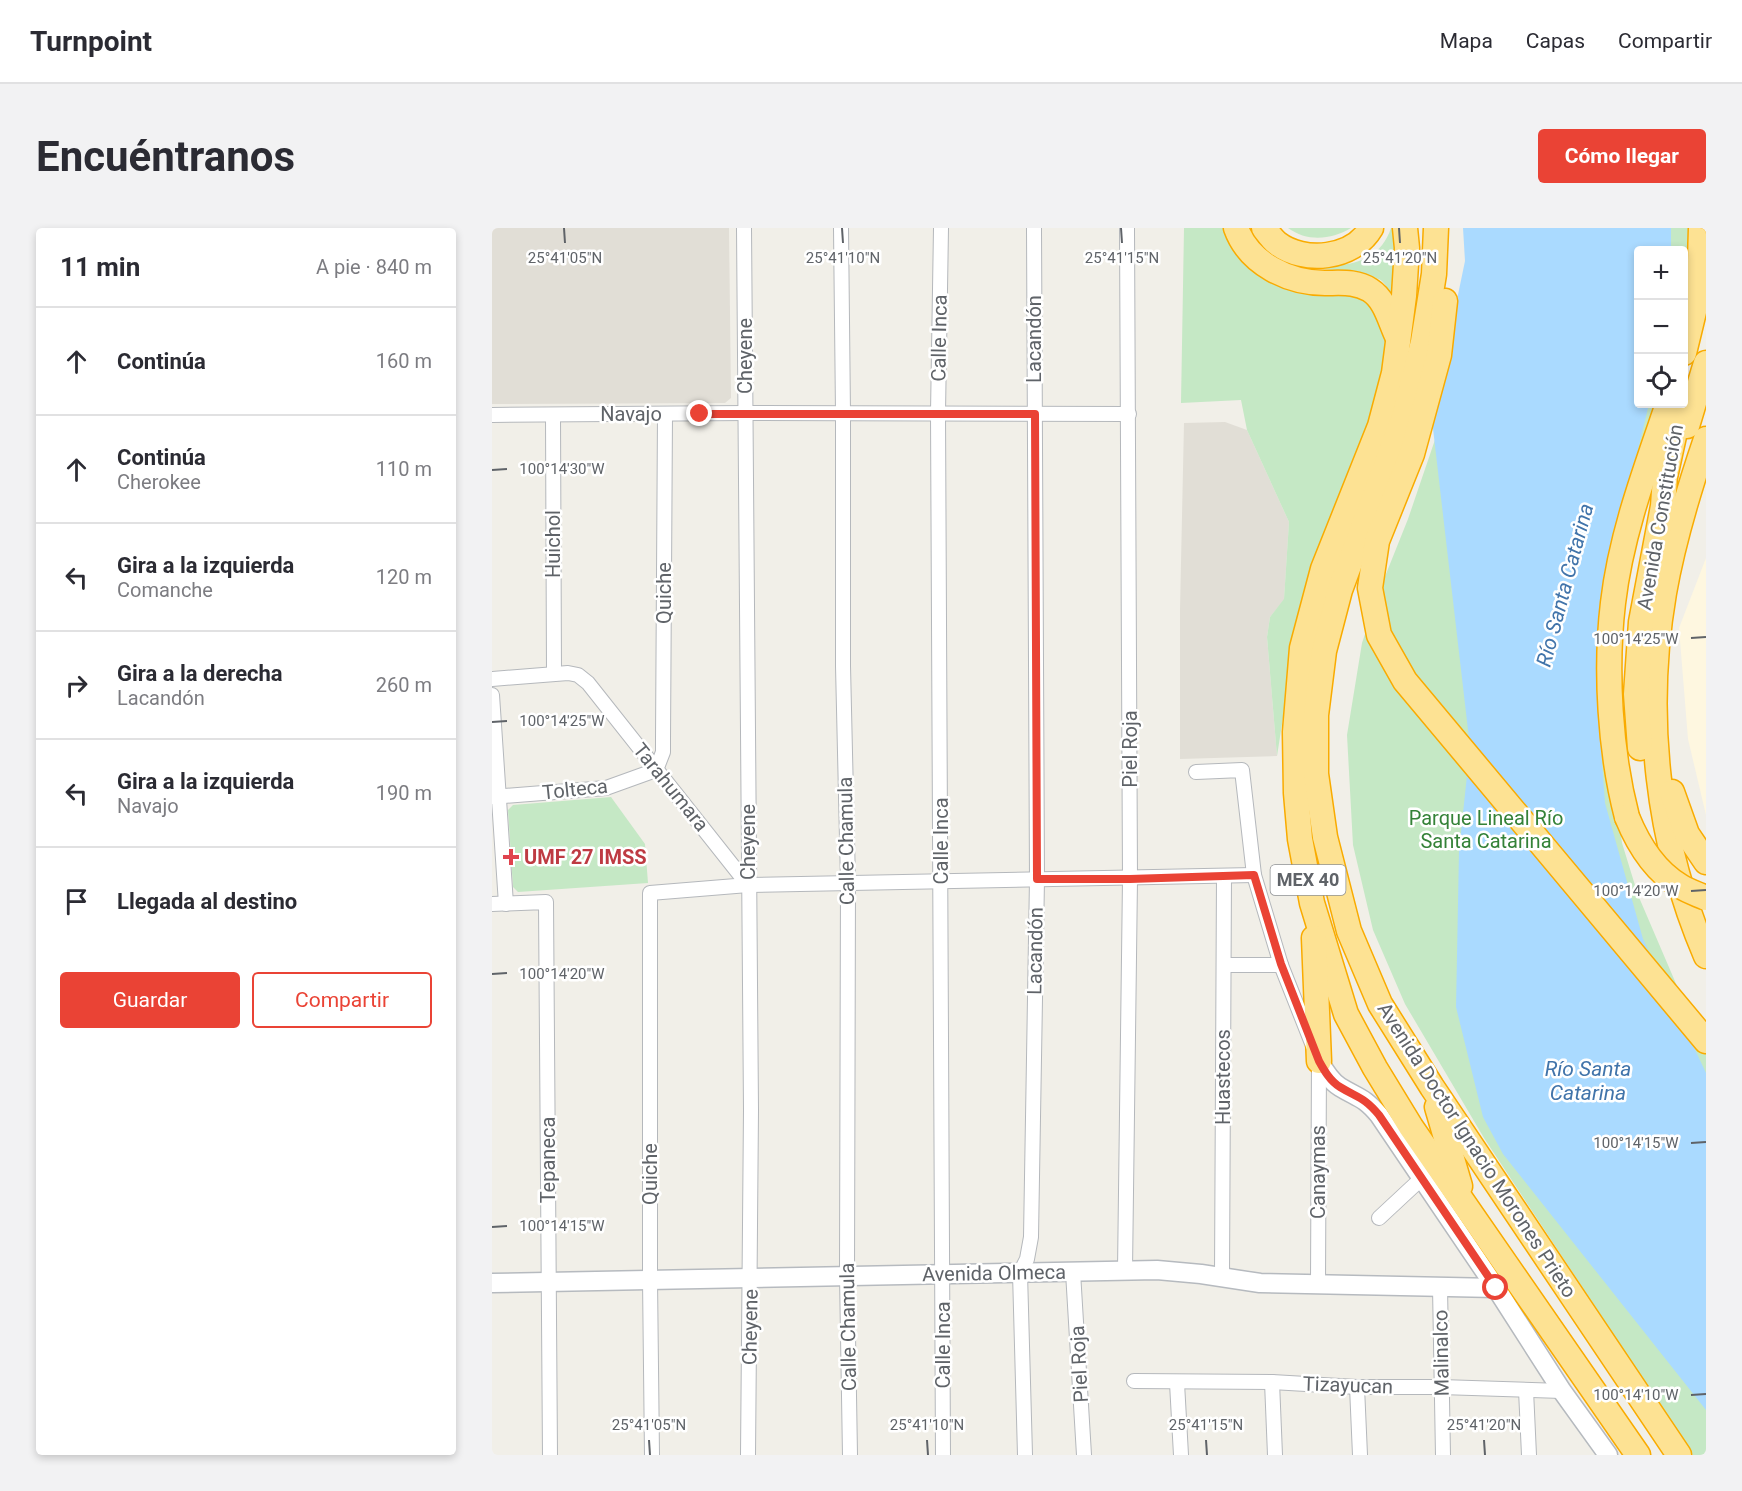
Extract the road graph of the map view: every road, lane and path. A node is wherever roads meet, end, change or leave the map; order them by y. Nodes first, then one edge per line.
1 (744, 228) edge
2 (841, 228) edge
3 (941, 228) edge
4 (1034, 228) edge
5 (1127, 228) edge
6 (1236, 228) edge
7 (1264, 228) edge
8 (1371, 228) edge
9 (1406, 228) edge
10 (1436, 228) edge
11 (1453, 228) edge
12 (1701, 228) edge
13 (1699, 291) junction
14 (1688, 334) edge
15 (1398, 338) junction
16 (1688, 362) edge
17 (1706, 363) edge
18 (1667, 408) edge
19 (1680, 408) edge
20 (746, 413) junction
21 (843, 413) junction
22 (938, 413) junction
23 (665, 414) junction
24 (1035, 414) junction
25 (1129, 414) junction
26 (492, 415) edge
27 (553, 415) junction
28 (1706, 439) edge
29 (1663, 506) junction
30 (554, 674) junction
31 (492, 678) edge
32 (492, 695) edge
33 (1657, 746) junction
34 (656, 770) junction
35 (1196, 771) dead end
36 (495, 797) edge
37 (1669, 840) junction
38 (1706, 862) edge
39 (1254, 875) junction
40 (1224, 876) junction
41 (1037, 879) junction
42 (1130, 879) junction
43 (942, 881) junction
44 (848, 882) junction
45 (748, 885) junction
46 (1706, 898) edge
47 (1312, 903) junction
48 (499, 904) edge
49 (1706, 956) edge
50 (1281, 964) junction
51 (1224, 965) junction
52 (1706, 1041) edge
53 (1319, 1061) junction
54 (1432, 1088) junction
55 (1422, 1178) junction
56 (1465, 1206) junction
57 (1379, 1218) dead end
58 (1125, 1270) junction
59 (1073, 1272) junction
60 (942, 1273) junction
61 (1020, 1273) junction
62 (750, 1276) junction
63 (847, 1276) junction
64 (1222, 1277) junction
65 (650, 1279) junction
66 (548, 1281) junction
67 (492, 1283) edge
68 (1318, 1283) junction
69 (1440, 1287) junction
70 (1496, 1288) junction
71 (1134, 1382) dead end
72 (1272, 1382) junction
73 (1177, 1383) junction
74 (1357, 1387) junction
75 (1441, 1387) junction
76 (1526, 1390) junction
77 (1562, 1391) junction
78 (550, 1455) edge
79 (652, 1455) edge
80 (748, 1455) edge
81 (850, 1455) edge
82 (944, 1455) edge
83 (1025, 1455) edge
84 (1084, 1455) edge
85 (1181, 1455) edge
86 (1275, 1455) edge
87 (1360, 1455) edge
88 (1443, 1455) edge
89 (1530, 1455) edge
90 (1608, 1455) edge
91 (1638, 1455) edge
92 (1678, 1455) edge

1 - 20 street, Cheyene
2 - 21 street, Calle Chamula
3 - 22 street, Calle Inca
4 - 24 street, Lacandón
5 - 25 street, Piel Roja
6 - 15 highway
7 - 8 highway
9 - 15 highway, Avenida Doctor Ignacio Morones Prieto / MEX 40
10 - 54 highway, Avenida Doctor Ignacio Morones Prieto / MEX 40
11 - 52 highway
12 - 13 highway
13 - 14 highway
13 - 16 highway
15 - 47 highway, Avenida Doctor Ignacio Morones Prieto / MEX 40
17 - 29 highway
18 - 46 highway, bridge
19 - 29 highway, Avenida Constitución
20 - 21 street, Navajo
20 - 23 street, Navajo
20 - 45 street, Cheyene
21 - 22 street, Navajo
21 - 44 street, Calle Chamula
22 - 24 street, Navajo
22 - 43 street, Calle Inca
23 - 27 street, Navajo
23 - 34 street, Quiche
24 - 25 street, Navajo
24 - 41 street, Lacandón
25 - 42 street, Piel Roja
26 - 27 street, Navajo
27 - 30 street, Huichol
28 - 33 highway
29 - 37 highway, Avenida Constitución
30 - 31 street, Tarahumara
30 - 34 street, Tarahumara
32 - 36 street
33 - 37 highway
33 - 38 highway
34 - 36 street, Tolteca
34 - 45 street, Tarahumara
35 - 39 street
36 - 48 street
37 - 49 highway
39 - 40 street
39 - 50 street
40 - 42 street
40 - 51 street, Huastecos
41 - 42 street
41 - 43 street
41 - 61 street, Lacandón
42 - 58 street, Piel Roja
43 - 44 street
43 - 60 street, Calle Inca
44 - 45 street
44 - 63 street, Calle Chamula
45 - 62 street, Cheyene
45 - 65 street, Quiche
47 - 53 highway
47 - 56 highway, Avenida Doctor Ignacio Morones Prieto / MEX 40
48 - 66 street, Tepaneca
50 - 51 street
50 - 53 street
51 - 64 street, Huastecos
53 - 55 street
53 - 68 street, Canaymas
54 - 56 highway
54 - 92 highway, Avenida Doctor Ignacio Morones Prieto / MEX 40
55 - 57 street
55 - 70 street
56 - 91 highway, Avenida Doctor Ignacio Morones Prieto / MEX 40
58 - 59 street, Avenida Olmeca
58 - 64 street, Avenida Olmeca
59 - 61 street, Avenida Olmeca
59 - 84 street, Piel Roja
60 - 61 street, Avenida Olmeca
60 - 63 street, Avenida Olmeca
60 - 82 street, Calle Inca
61 - 83 street, Lacandón
62 - 63 street, Avenida Olmeca
62 - 65 street, Avenida Olmeca
62 - 80 street, Cheyene
63 - 81 street, Calle Chamula
64 - 68 street, Avenida Olmeca
65 - 66 street, Avenida Olmeca
65 - 79 street, Quiche
66 - 67 street, Avenida Olmeca
66 - 78 street, Tepaneca
68 - 69 street, Avenida Olmeca
69 - 70 street, Avenida Olmeca
69 - 75 street, Malinalco
70 - 77 street
71 - 73 street, Tizayucan
72 - 73 street, Tizayucan
72 - 74 street, Tizayucan
72 - 86 street
73 - 85 street
74 - 75 street, Tizayucan
74 - 87 street
75 - 76 street, Tizayucan
75 - 88 street, Malinalco
76 - 77 street, Tizayucan
76 - 89 street
77 - 90 street

